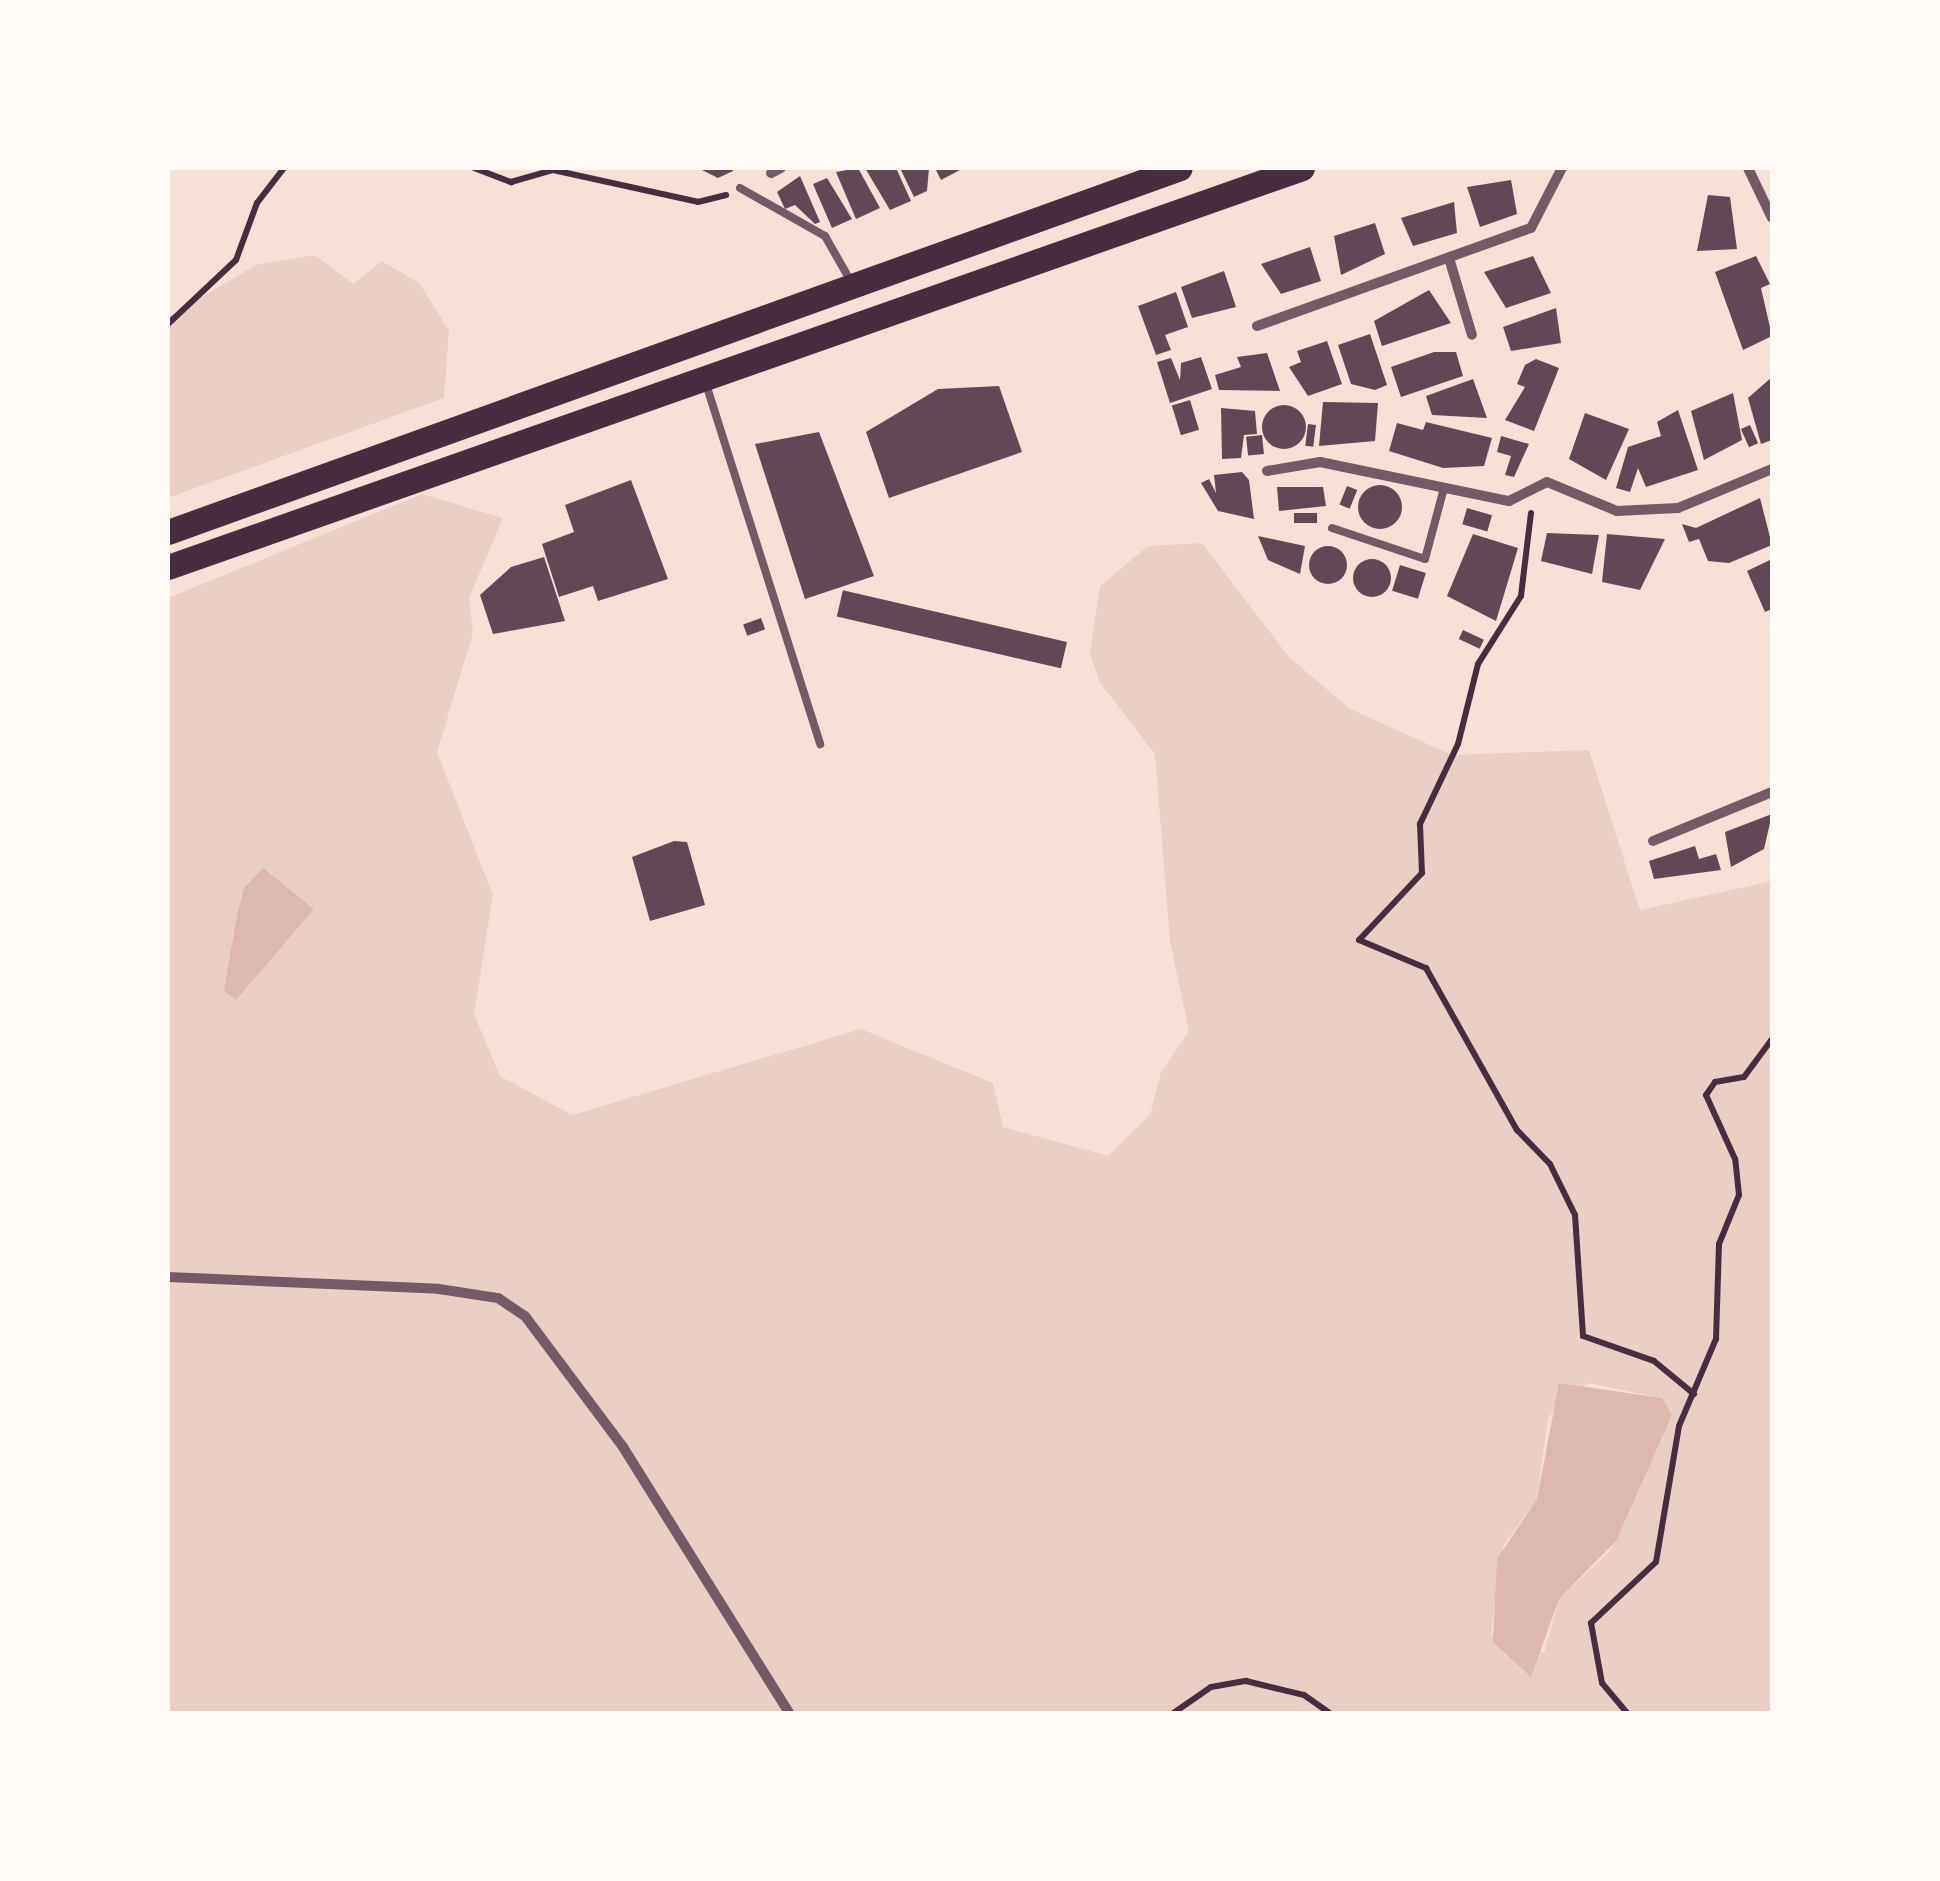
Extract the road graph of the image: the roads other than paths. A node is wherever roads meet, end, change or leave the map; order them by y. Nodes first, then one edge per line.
1 (1180, 168) edge
2 (1302, 168) edge
3 (1562, 168) edge
4 (1748, 168) edge
5 (740, 188) road end
6 (1772, 218) edge
7 (1449, 258) junction
8 (851, 285) junction
9 (1257, 326) dead end
10 (1472, 336) dead end
11 (705, 380) junction
12 (1772, 469) edge
13 (1268, 471) dead end
14 (1443, 492) junction
15 (1332, 528) dead end
16 (168, 532) edge
17 (168, 567) edge
18 (820, 744) dead end
19 (1772, 792) edge
20 (1652, 841) dead end
21 (168, 1277) edge
22 (790, 1714) edge

1 - 8 main road
2 - 11 main road
3 - 7 street
4 - 6 street
5 - 8 lane
7 - 9 street
7 - 10 street
8 - 16 main road
11 - 17 main road
11 - 18 lane
12 - 14 street
13 - 14 street
14 - 15 lane
19 - 20 street
21 - 22 street

